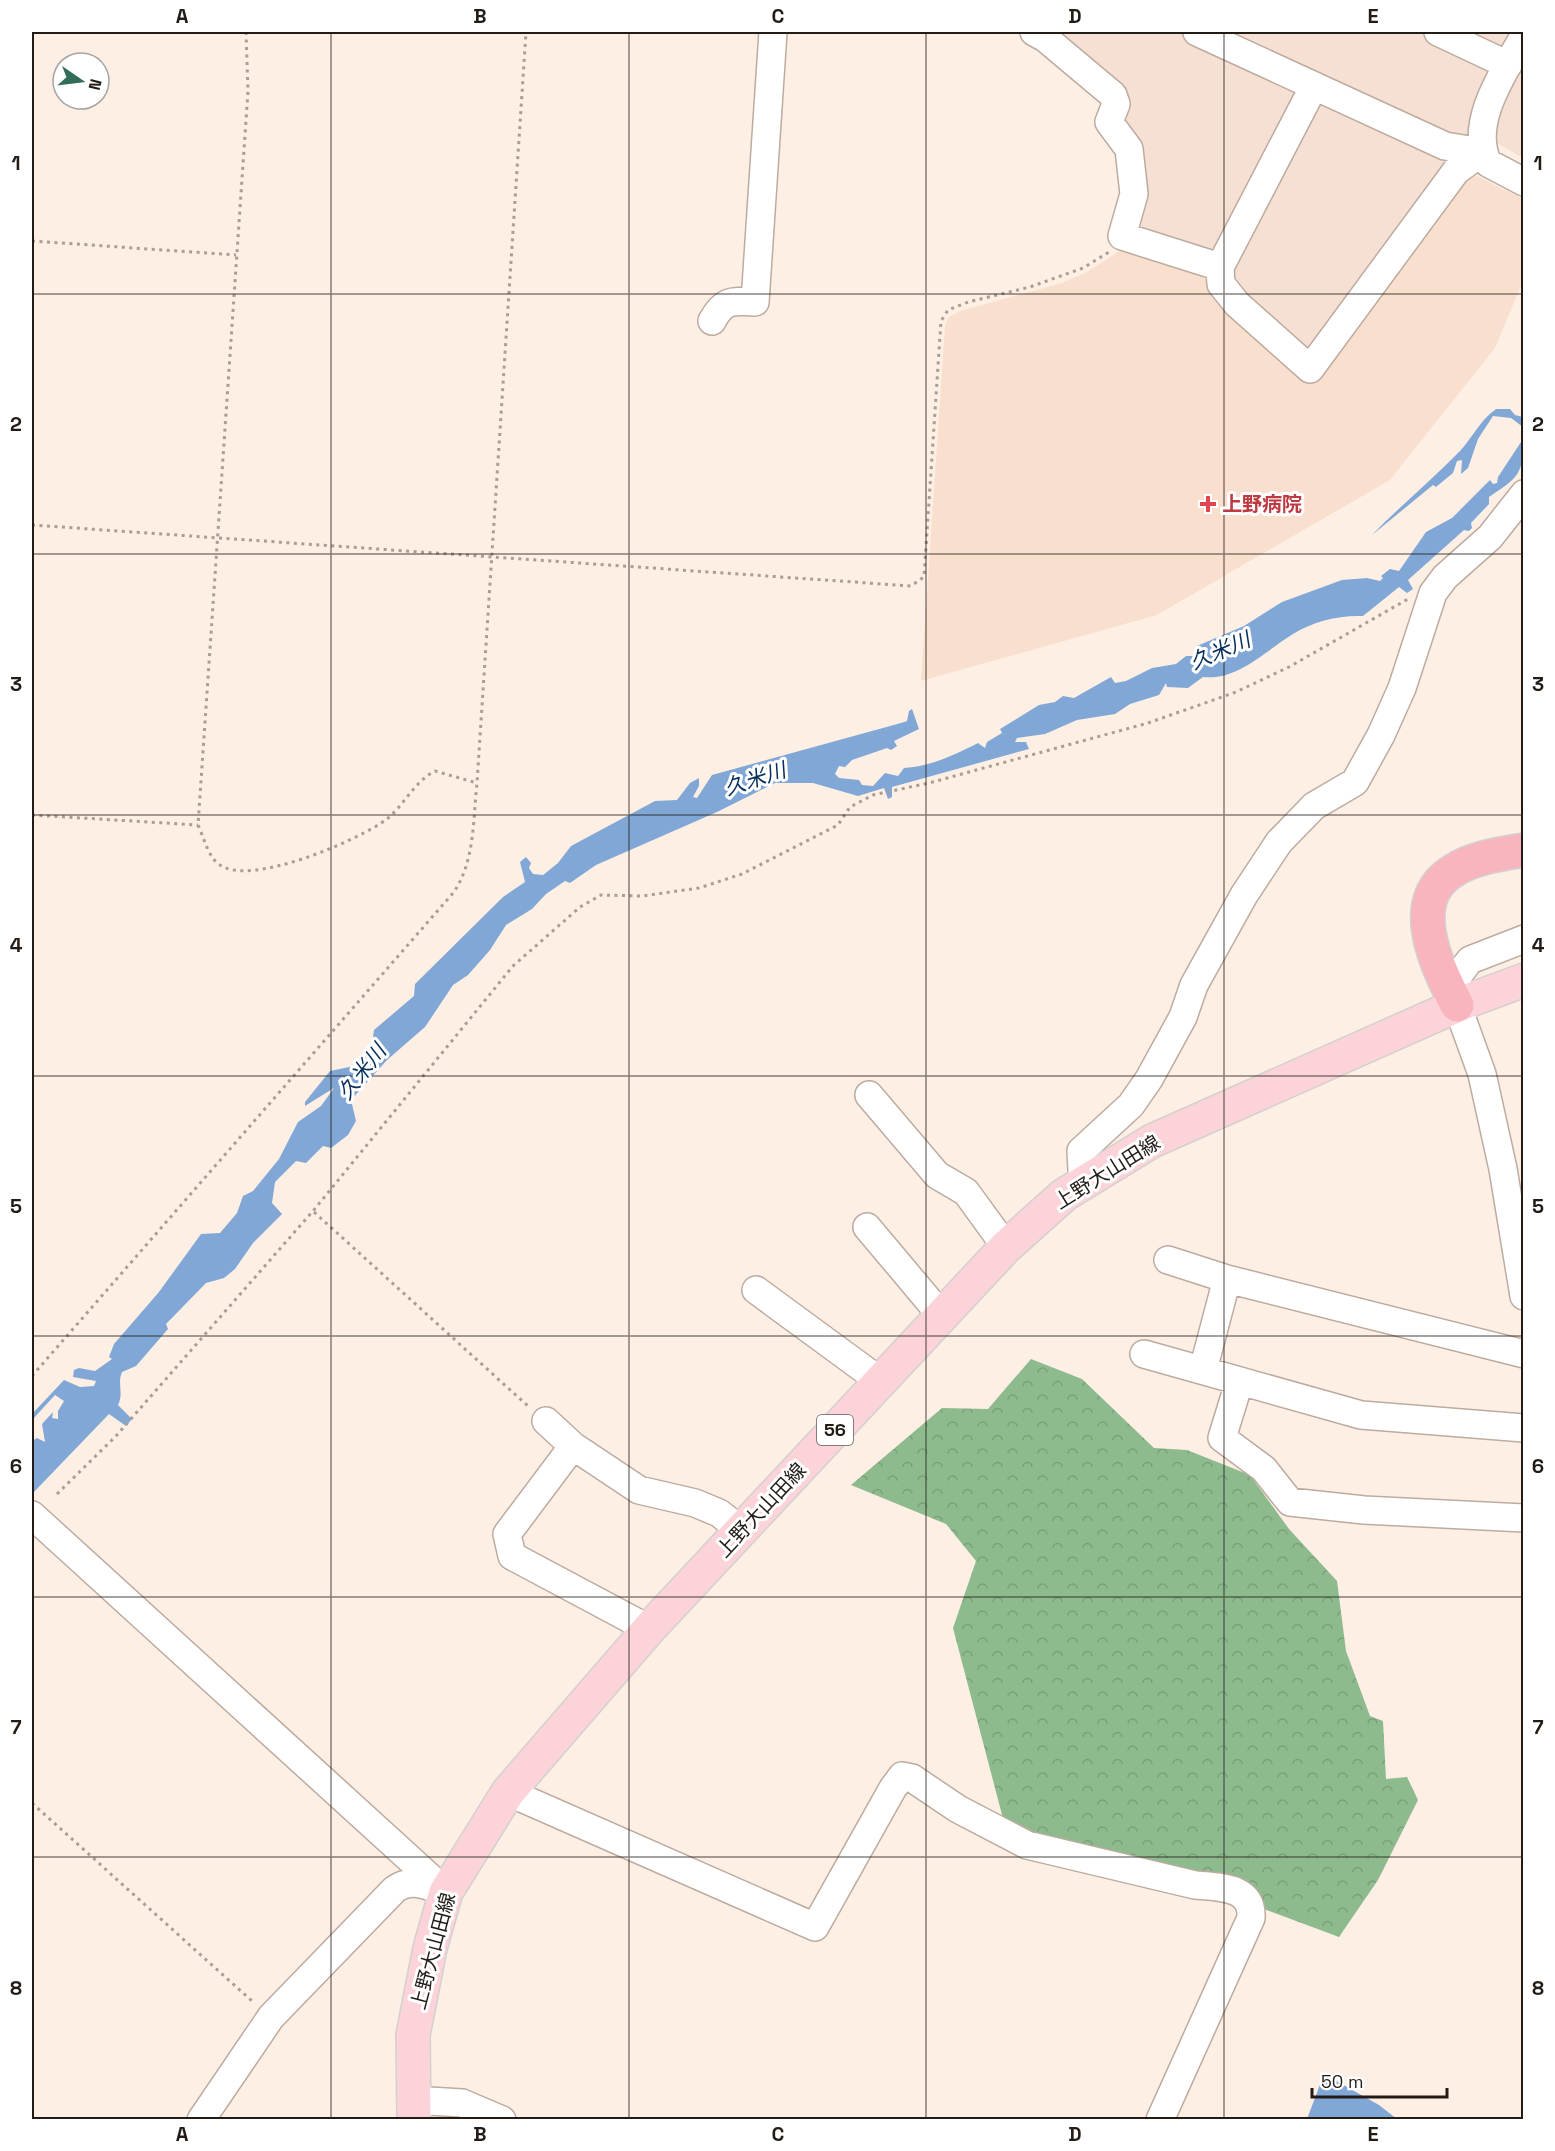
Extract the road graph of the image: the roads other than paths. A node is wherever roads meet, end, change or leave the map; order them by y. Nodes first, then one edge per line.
1 (773, 32) edge
2 (1034, 32) edge
3 (1197, 32) edge
4 (1438, 32) edge
5 (1524, 36) edge
6 (1508, 65) junction
7 (1314, 86) junction
8 (1482, 152) junction
9 (1524, 182) edge
10 (1220, 267) junction
11 (712, 321) dead end
12 (1524, 494) edge
13 (1524, 850) edge
14 (1524, 866) edge
15 (1524, 939) edge
16 (1524, 980) edge
17 (1460, 995) junction
18 (869, 1095) dead end
19 (1089, 1180) junction
20 (867, 1227) dead end
21 (1006, 1246) junction
22 (1168, 1260) dead end
23 (1227, 1278) junction
24 (756, 1290) dead end
25 (1524, 1296) edge
26 (941, 1315) junction
27 (1144, 1354) dead end
28 (1524, 1354) edge
29 (1203, 1370) junction
30 (880, 1381) junction
31 (1239, 1383) junction
32 (546, 1422) road end
33 (1524, 1428) edge
34 (573, 1446) junction
35 (32, 1515) edge
36 (1524, 1518) edge
37 (742, 1531) junction
38 (649, 1629) junction
39 (507, 1792) junction
40 (446, 1892) junction
41 (413, 2110) edge
42 (201, 2120) edge
43 (502, 2120) edge
44 (1161, 2120) edge

1 - 11 street
2 - 10 street
3 - 7 street
4 - 6 street
5 - 6 street
6 - 8 street
7 - 8 street
7 - 10 street
8 - 9 street
8 - 10 street
12 - 19 street
13 - 17 highway
14 - 17 highway
15 - 17 street
16 - 17 main road, 上野大山田線 / 56
17 - 19 main road, 上野大山田線 / 56
17 - 25 street
18 - 21 street
19 - 21 main road, 上野大山田線 / 56
20 - 26 street
21 - 26 main road, 上野大山田線 / 56
22 - 23 street
23 - 28 street
23 - 29 street
24 - 30 street
26 - 30 main road, 上野大山田線 / 56
27 - 29 street
29 - 31 street
30 - 37 main road, 上野大山田線 / 56
31 - 33 street
31 - 36 street
32 - 34 street
34 - 37 street
34 - 38 street
35 - 40 street
37 - 38 main road, 上野大山田線 / 56
38 - 39 main road, 上野大山田線 / 56
39 - 40 main road, 上野大山田線 / 56
39 - 44 street
40 - 41 main road, 上野大山田線 / 56
40 - 42 street
41 - 43 street

